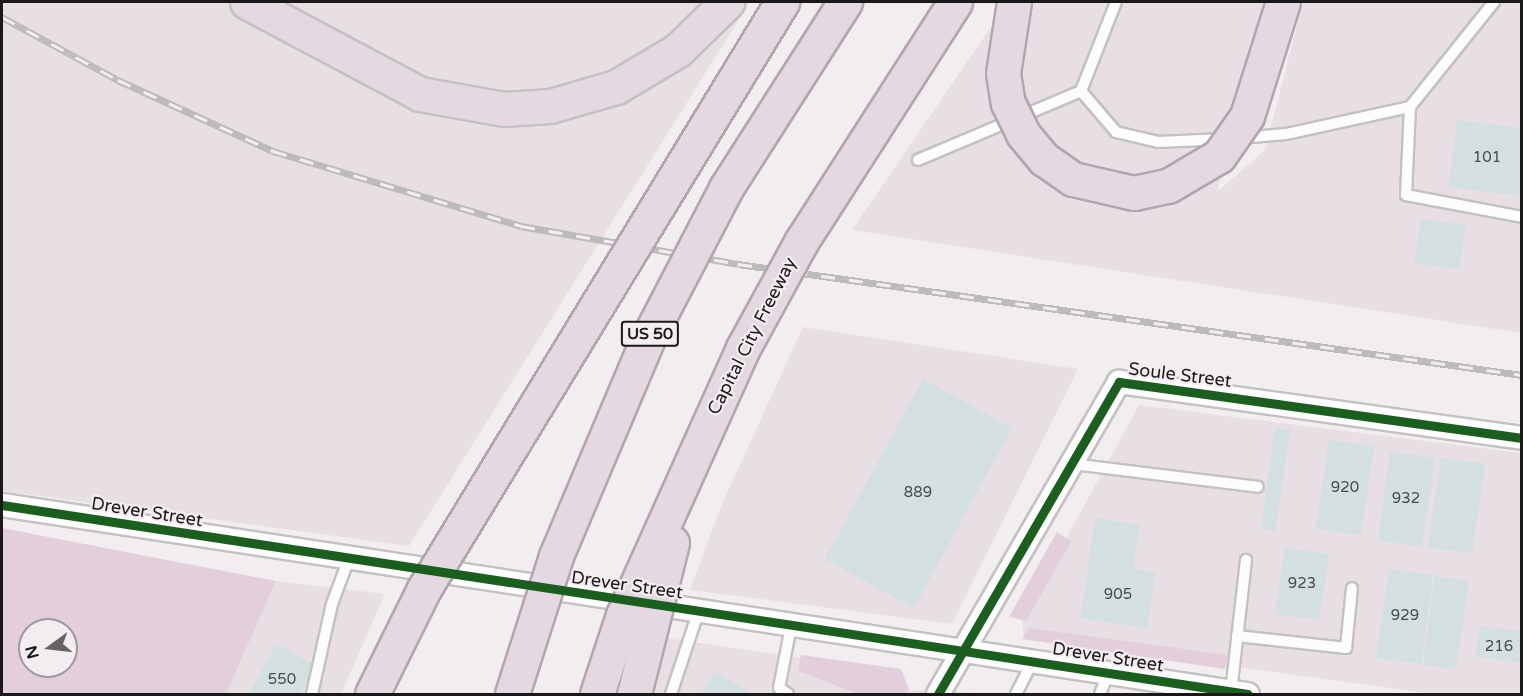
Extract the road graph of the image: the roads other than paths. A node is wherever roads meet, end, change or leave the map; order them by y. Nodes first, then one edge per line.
1 (247, 2) edge
2 (727, 2) edge
3 (782, 2) edge
4 (845, 2) edge
5 (955, 2) edge
6 (1014, 2) edge
7 (1116, 2) edge
8 (1283, 2) edge
9 (1494, 2) edge
10 (1082, 91) junction
11 (1410, 107) junction
12 (918, 160) dead end
13 (1521, 217) edge
14 (1521, 438) edge
15 (699, 440) junction
16 (1072, 464) junction
17 (1258, 487) dead end
18 (2, 505) edge
19 (1246, 560) dead end
20 (348, 561) junction
21 (1352, 588) dead end
22 (698, 613) junction
23 (791, 626) junction
24 (1237, 636) junction
25 (964, 652) junction
26 (1032, 662) junction
27 (1108, 674) junction
28 (1239, 693) edge
29 (312, 694) edge
30 (372, 694) edge
31 (512, 694) edge
32 (597, 694) edge
33 (634, 694) edge
34 (671, 694) edge
35 (788, 694) edge
36 (938, 694) edge
37 (1016, 694) edge
38 (1100, 694) edge

1 - 2 highway
3 - 30 highway, bridge
4 - 31 highway, US 50, bridge
5 - 15 highway, Capital City Freeway, bridge
6 - 8 highway, bridge
7 - 10 lane
9 - 11 lane
10 - 11 lane
10 - 12 lane
11 - 13 lane
14 - 16 street, Soule Street
15 - 32 highway, Capital City Freeway, bridge
15 - 33 highway, bridge
16 - 17 lane
16 - 25 street, Soule Street
18 - 20 street, Drever Street
19 - 24 lane
20 - 22 street, Drever Street
20 - 29 lane
21 - 24 lane
22 - 23 street, Drever Street
22 - 34 lane
23 - 25 street, Drever Street
23 - 35 lane
24 - 28 lane
25 - 26 street, Drever Street
25 - 36 street, Soule Street
26 - 27 street, Drever Street
26 - 37 lane
27 - 28 street, Drever Street
27 - 38 lane

